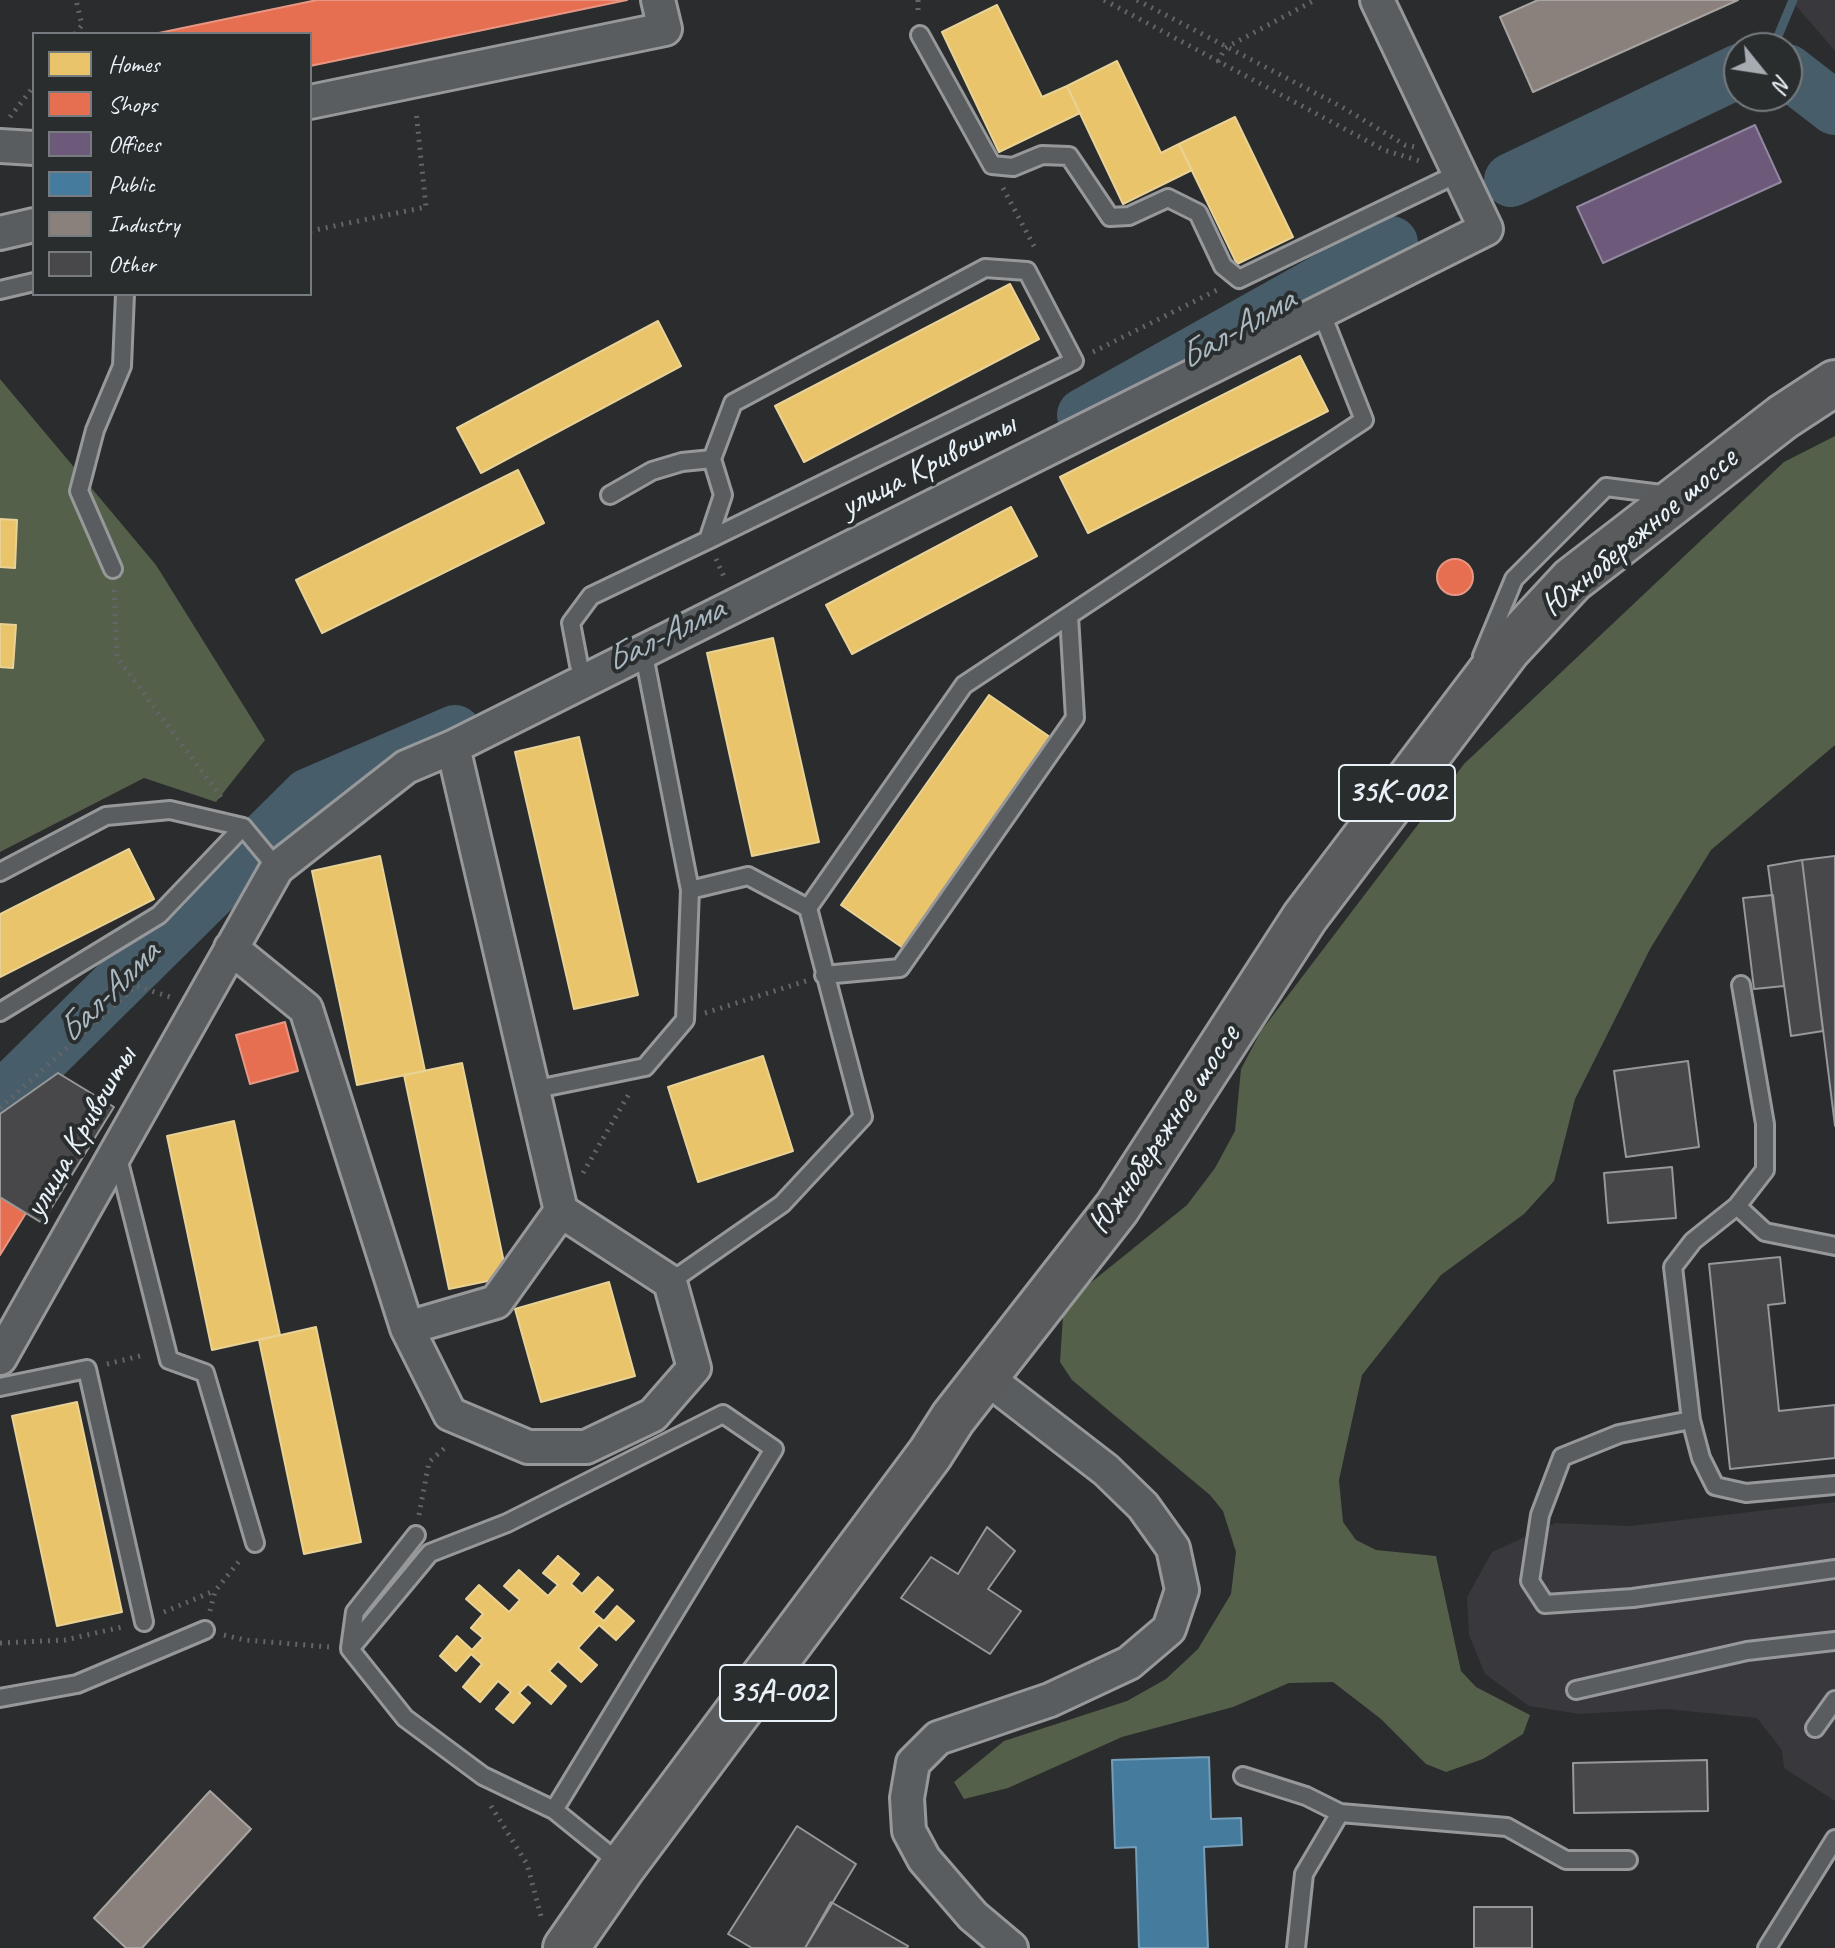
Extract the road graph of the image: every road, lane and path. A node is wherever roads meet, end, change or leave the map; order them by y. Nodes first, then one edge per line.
1 (76, 0) edge
2 (658, 0) edge
3 (1104, 0) edge
4 (1137, 0) edge
5 (1315, 0) edge
6 (1377, 0) edge
7 (77, 32) edge
8 (920, 35) dead end
9 (1225, 48) junction
10 (1218, 62) junction
11 (414, 82) junction
12 (32, 89) edge
13 (312, 102) edge
14 (4, 132) edge
15 (32, 147) edge
16 (1455, 164) junction
17 (32, 225) edge
18 (312, 231) edge
19 (0, 233) edge
20 (1239, 279) junction
21 (32, 282) edge
22 (0, 290) edge
23 (125, 296) edge
24 (1320, 309) junction
25 (1074, 361) junction
26 (1835, 383) edge
27 (1835, 391) edge
28 (712, 459) junction
29 (610, 495) dead end
30 (708, 540) junction
31 (113, 569) joint
32 (737, 604) junction
33 (1069, 616) junction
34 (643, 650) junction
35 (582, 672) junction
36 (453, 747) junction
37 (243, 827) junction
38 (276, 867) junction
39 (0, 872) edge
40 (690, 890) junction
41 (808, 908) junction
42 (231, 948) junction
43 (824, 975) junction
44 (1741, 985) dead end
45 (198, 1006) junction
46 (0, 1012) edge
47 (685, 1020) junction
48 (645, 1067) junction
49 (532, 1090) junction
50 (0, 1108) edge
51 (116, 1149) junction
52 (1737, 1206) junction
53 (561, 1211) junction
54 (1832, 1245) edge
55 (1835, 1264) edge
56 (670, 1282) junction
57 (1062, 1283) junction
58 (407, 1328) junction
59 (166, 1349) junction
60 (0, 1358) edge
61 (87, 1369) junction
62 (992, 1382) junction
63 (0, 1387) edge
64 (450, 1414) junction
65 (1691, 1420) junction
66 (953, 1425) junction
67 (1835, 1485) edge
68 (416, 1535) joint
69 (255, 1543) joint
70 (1835, 1569) edge
71 (215, 1591) junction
72 (144, 1622) junction
73 (205, 1630) junction
74 (1835, 1641) edge
75 (0, 1643) edge
76 (350, 1649) junction
77 (1576, 1690) dead end
78 (0, 1698) edge
79 (1835, 1700) edge
80 (1815, 1728) dead end
81 (466, 1764) junction
82 (1243, 1776) dead end
83 (554, 1810) junction
84 (1340, 1813) junction
85 (1835, 1839) edge
86 (1628, 1860) dead end
87 (623, 1866) junction
88 (556, 1941) edge
89 (595, 1948) edge
90 (1011, 1948) edge
91 (1296, 1948) edge
92 (1767, 1948) edge

1 - 7 path
2 - 11 street
3 - 10 path
4 - 9 path
5 - 9 path
6 - 16 street, улица Кривошты
8 - 20 lane
9 - 10 path
9 - 16 path
10 - 16 path
11 - 13 street
11 - 18 path
12 - 14 path
14 - 15 street
16 - 20 lane
16 - 24 street, улица Кривошты
17 - 19 street
20 - 25 path
21 - 22 lane
23 - 31 lane
24 - 32 street, улица Кривошты
24 - 33 lane
25 - 28 lane
25 - 30 lane
26 - 57 highway, Южнобережное шоссе / 35К-002
27 - 57 highway, Южнобережное шоссе / 35К-002
28 - 29 lane
28 - 30 lane
30 - 32 path
30 - 35 lane
31 - 37 path
32 - 34 street, улица Кривошты
33 - 41 lane
33 - 43 lane
34 - 35 street, улица Кривошты
34 - 40 lane
35 - 36 street, улица Кривошты
36 - 38 street, улица Кривошты
36 - 49 street
37 - 38 lane
37 - 39 lane
37 - 46 lane
38 - 42 street, улица Кривошты
40 - 41 lane
40 - 47 lane
41 - 43 lane
42 - 45 street, улица Кривошты
42 - 58 street
43 - 47 path
43 - 56 lane
44 - 52 lane
45 - 50 path
45 - 51 street, улица Кривошты
47 - 48 lane
48 - 49 lane
48 - 53 path
49 - 53 street
51 - 59 lane
51 - 60 street, улица Кривошты
52 - 54 lane
52 - 65 lane
53 - 56 street
53 - 58 street
54 - 55 lane
56 - 64 street
57 - 62 highway, Южнобережное шоссе
57 - 66 highway, Южнобережное шоссе
58 - 64 street
59 - 61 path
59 - 69 lane
61 - 63 lane
61 - 72 lane
62 - 66 highway, Южнобережное шоссе
62 - 90 street
64 - 68 path
65 - 67 lane
65 - 70 lane
66 - 87 highway, Южнобережное шоссе
66 - 89 highway, Южнобережное шоссе / 35А-002
68 - 76 lane
69 - 71 path
71 - 72 path
71 - 73 path
72 - 75 path
73 - 76 path
73 - 78 lane
74 - 77 lane
76 - 81 lane
76 - 83 lane
79 - 80 lane
81 - 83 lane
81 - 88 path
82 - 84 lane
83 - 87 lane
84 - 86 lane
84 - 91 lane
85 - 92 lane
87 - 88 highway, Южнобережное шоссе

